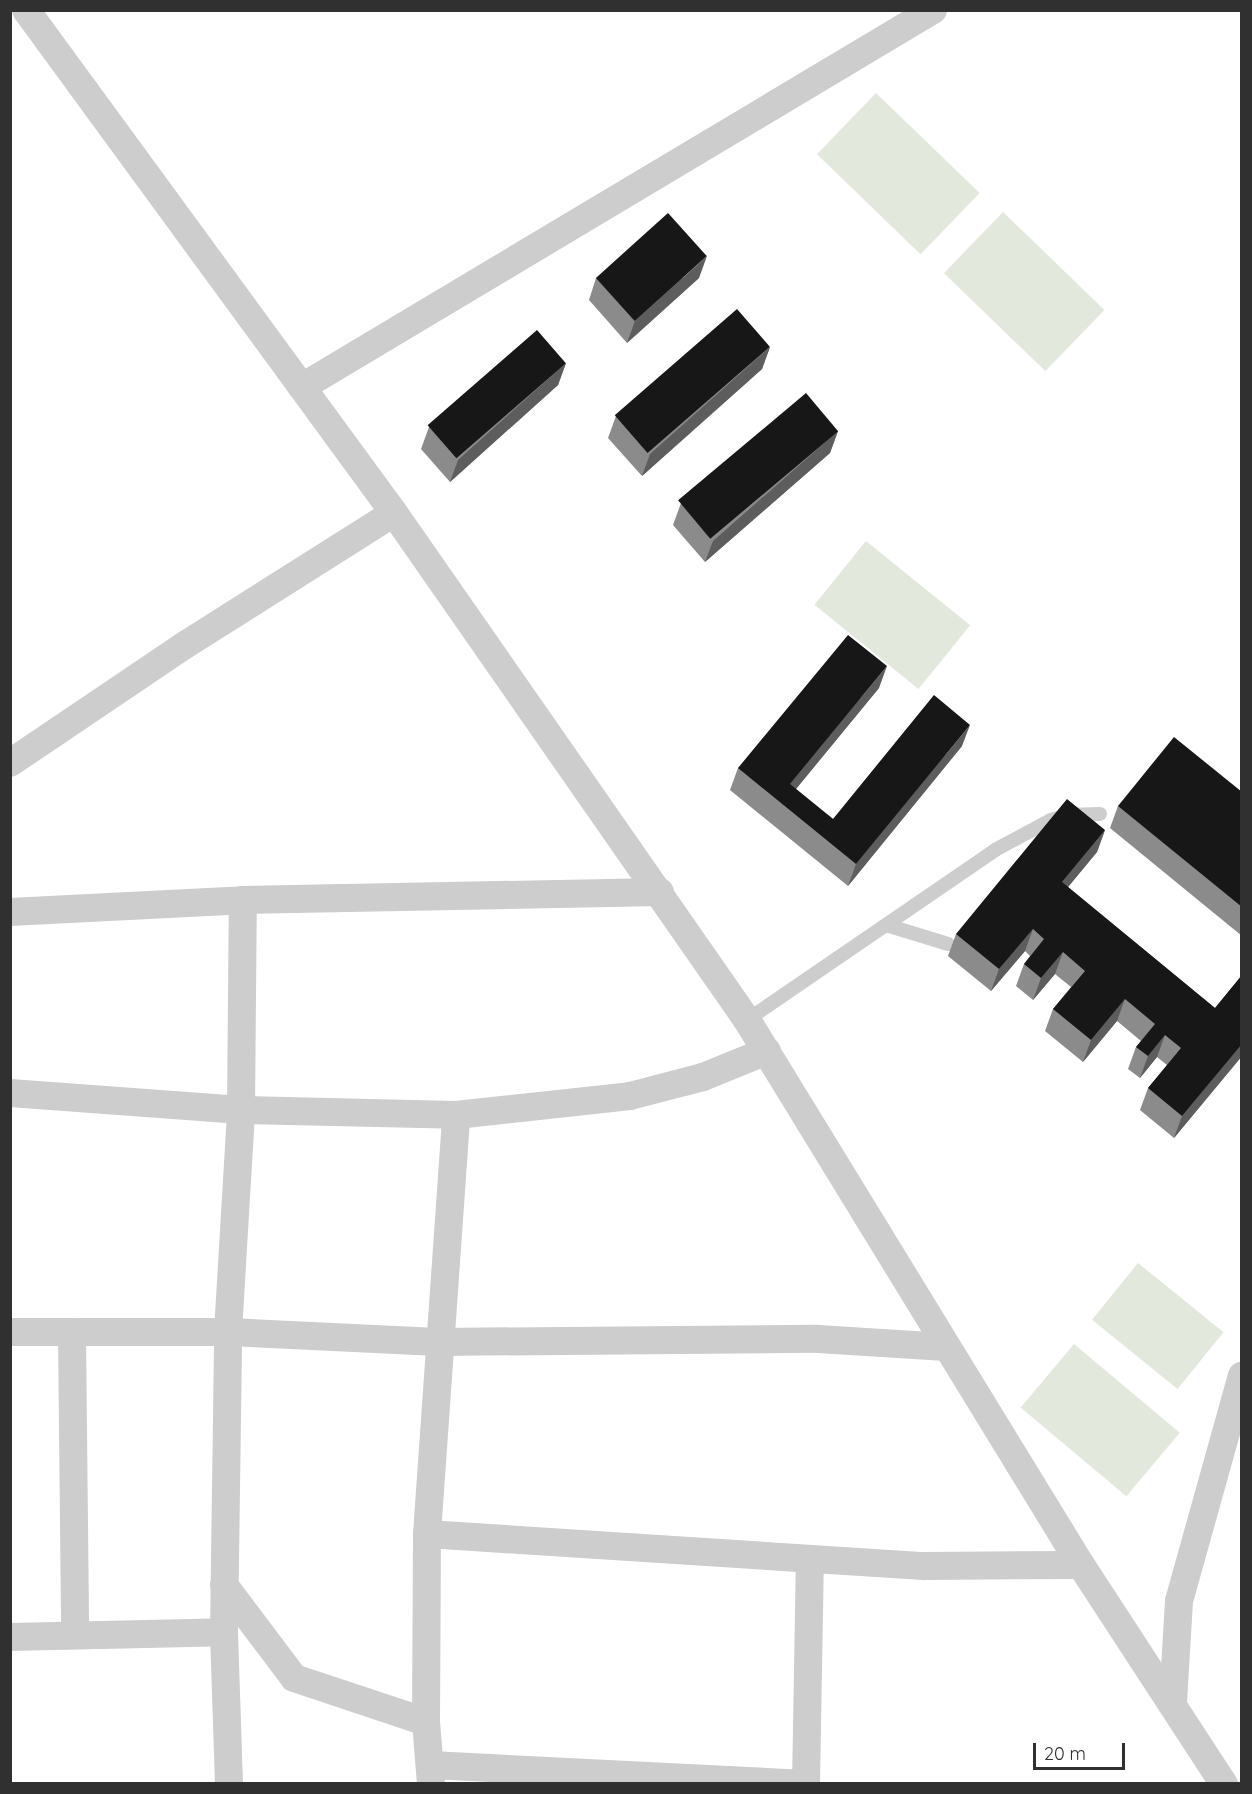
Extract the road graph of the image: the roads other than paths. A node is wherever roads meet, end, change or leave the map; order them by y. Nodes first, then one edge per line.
1 (26, 10) edge
2 (933, 10) edge
3 (302, 387) junction
4 (394, 513) junction
5 (10, 763) edge
6 (1101, 814) dead end
7 (660, 892) junction
8 (243, 900) junction
9 (10, 912) edge
10 (886, 925) junction
11 (948, 944) dead end
12 (747, 1020) junction
13 (767, 1051) junction
14 (10, 1093) edge
15 (241, 1110) junction
16 (456, 1115) junction
17 (10, 1332) edge
18 (228, 1332) junction
19 (72, 1333) junction
20 (438, 1342) junction
21 (946, 1347) junction
22 (1242, 1376) edge
23 (427, 1534) junction
24 (810, 1560) junction
25 (1081, 1565) junction
26 (224, 1585) junction
27 (224, 1632) junction
28 (75, 1635) junction
29 (10, 1637) edge
30 (1173, 1702) junction
31 (426, 1722) junction
32 (431, 1774) edge
33 (746, 1782) edge
34 (806, 1783) edge
35 (229, 1784) edge
36 (1224, 1784) edge

1 - 3 street
2 - 3 street
3 - 4 street
4 - 5 street
4 - 7 street
6 - 10 lane
7 - 8 street
7 - 12 street
8 - 9 street
8 - 15 street
10 - 11 lane
10 - 12 lane
12 - 13 street
13 - 16 street
13 - 21 street
14 - 15 street
15 - 16 street
15 - 18 street
16 - 20 street
17 - 19 street
18 - 19 street
18 - 20 street
18 - 26 street
19 - 28 street
20 - 21 street
20 - 23 street
21 - 25 street
22 - 30 street
23 - 24 street
23 - 31 street
24 - 25 street
24 - 34 street
25 - 30 street
26 - 27 street
26 - 31 street
27 - 28 street
27 - 35 street
28 - 29 street
30 - 36 street
31 - 32 street
32 - 33 street
33 - 34 street

